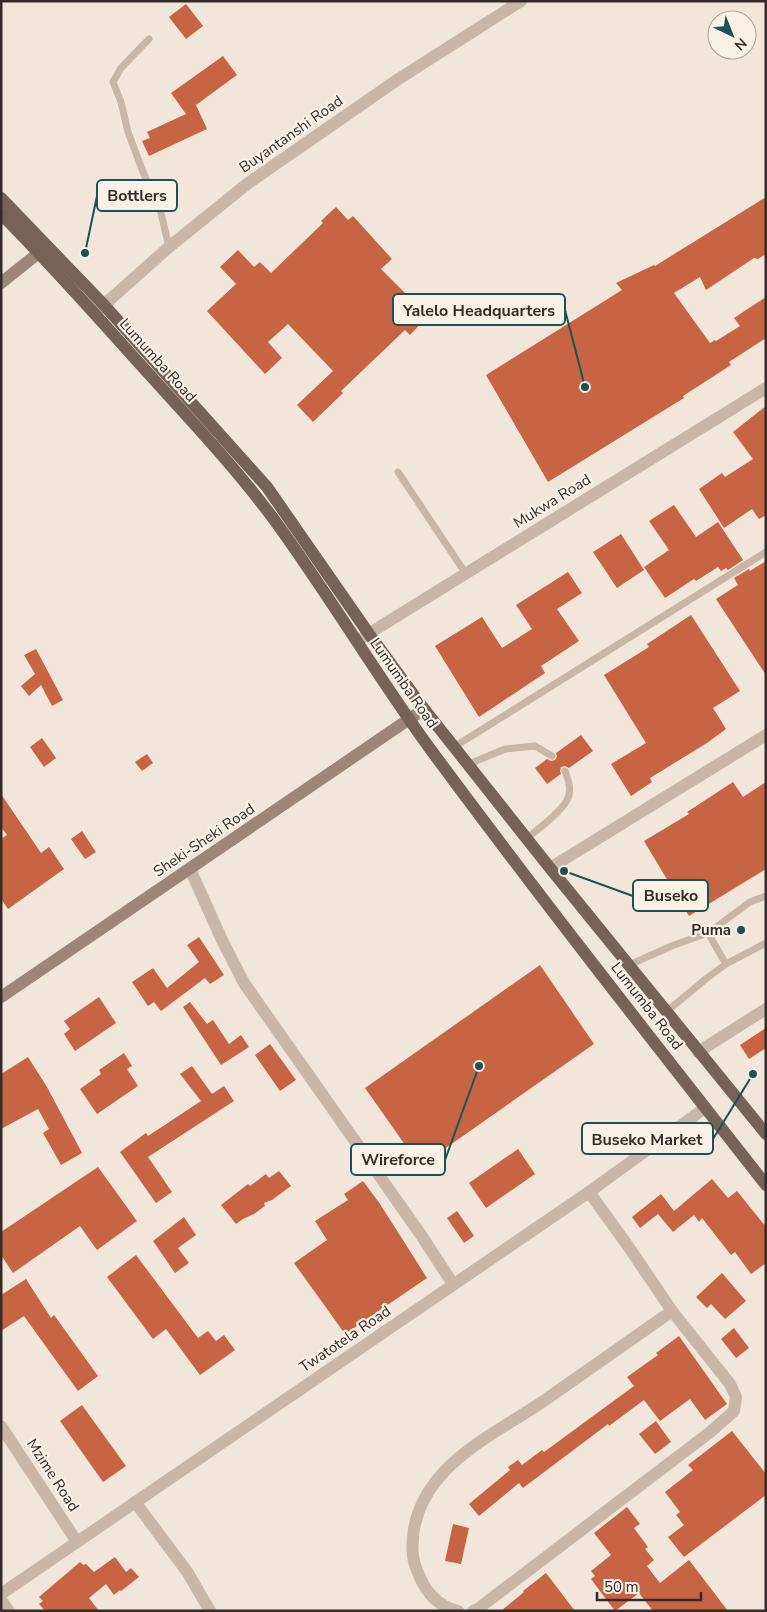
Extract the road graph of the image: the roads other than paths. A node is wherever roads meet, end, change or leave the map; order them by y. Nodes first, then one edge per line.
1 (521, 1) edge
2 (149, 39) dead end
3 (1, 198) edge
4 (1, 214) edge
5 (169, 247) junction
6 (43, 250) junction
7 (1, 283) edge
8 (99, 309) junction
9 (766, 388) edge
10 (398, 472) dead end
11 (766, 552) edge
12 (466, 574) junction
13 (369, 634) junction
14 (356, 642) junction
15 (424, 709) junction
16 (409, 720) junction
17 (766, 735) edge
18 (454, 747) junction
19 (552, 756) dead end
20 (469, 764) junction
21 (565, 771) dead end
22 (526, 838) junction
23 (190, 868) junction
24 (550, 868) junction
25 (766, 896) edge
26 (708, 933) junction
27 (766, 943) edge
28 (726, 964) junction
29 (629, 965) junction
30 (1, 997) edge
31 (766, 1009) edge
32 (666, 1012) junction
33 (698, 1052) junction
34 (705, 1108) junction
35 (766, 1134) edge
36 (766, 1185) edge
37 (589, 1192) junction
38 (453, 1284) junction
39 (672, 1311) junction
40 (1, 1426) edge
41 (135, 1502) junction
42 (77, 1542) junction
43 (1, 1594) edge
44 (1, 1600) edge
45 (478, 1610) edge
46 (9, 1611) edge
47 (210, 1611) edge
48 (458, 1611) edge

1 - 5 street, Buyantanshi Road
2 - 5 lane
3 - 6 main road, Lumumba Road
4 - 6 main road, Lumumba Road
5 - 8 street, Buyantanshi Road
6 - 7 street
6 - 8 main road, Lumumba Road
8 - 13 main road, Lumumba Road
8 - 14 main road, Lumumba Road
9 - 12 street, Mukwa Road
10 - 12 lane
11 - 18 lane
12 - 13 street, Mukwa Road
13 - 14 street, Mukwa Road
13 - 15 main road, Lumumba Road
14 - 16 main road, Lumumba Road
15 - 16 street, Sheki-Sheki Road
15 - 18 main road, Lumumba Road
16 - 23 street, Sheki-Sheki Road
16 - 34 main road, Lumumba Road
17 - 24 street
18 - 20 main road, Lumumba Road
19 - 20 lane
20 - 22 main road, Lumumba Road
21 - 22 lane
22 - 24 main road, Lumumba Road
23 - 30 street, Sheki-Sheki Road
23 - 38 street
24 - 29 main road, Lumumba Road
25 - 26 lane
26 - 28 lane
26 - 29 lane
27 - 28 lane
28 - 32 lane
29 - 32 main road, Lumumba Road
31 - 33 street
32 - 33 main road, Lumumba Road
33 - 35 main road, Lumumba Road
34 - 36 main road, Lumumba Road
34 - 37 street, Twatotela Road
37 - 38 street, Twatotela Road
37 - 39 street
38 - 41 street, Twatotela Road
39 - 45 street
39 - 48 street
40 - 42 street, Mzime Road
41 - 42 street, Twatotela Road
41 - 47 street
42 - 43 street, Twatotela Road
44 - 46 street

